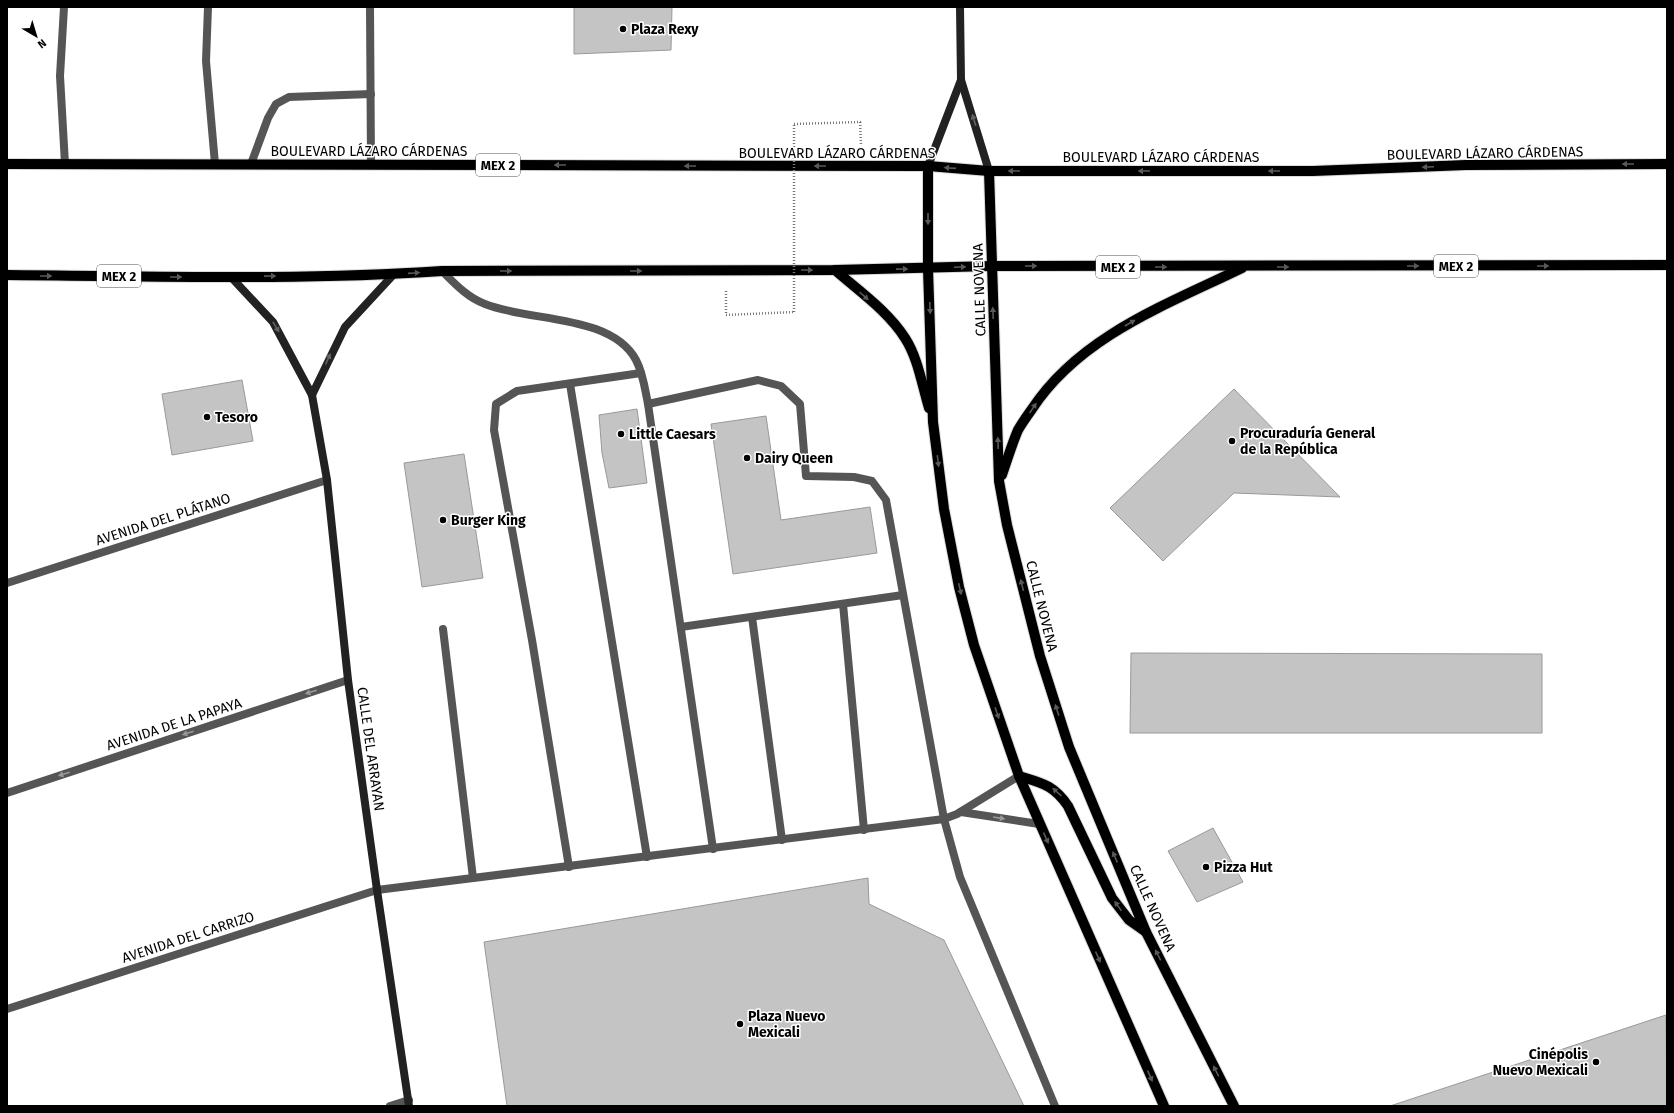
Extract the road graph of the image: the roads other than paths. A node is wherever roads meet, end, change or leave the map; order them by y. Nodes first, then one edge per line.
1 (64, 7) edge
2 (208, 7) edge
3 (370, 7) edge
4 (960, 7) edge
5 (961, 80) junction
6 (371, 94) junction
7 (7, 164) edge
8 (65, 164) junction
9 (215, 164) junction
10 (251, 164) junction
11 (1667, 164) edge
12 (371, 165) junction
13 (928, 166) junction
14 (989, 171) junction
15 (1667, 265) edge
16 (992, 266) junction
17 (1244, 267) junction
18 (928, 269) junction
19 (835, 270) junction
20 (442, 271) junction
21 (394, 274) junction
22 (7, 275) edge
23 (231, 277) junction
24 (641, 373) junction
25 (570, 384) junction
26 (312, 395) junction
27 (648, 404) junction
28 (933, 422) junction
29 (327, 480) junction
30 (999, 481) junction
31 (7, 583) edge
32 (902, 595) junction
33 (843, 604) junction
34 (752, 617) junction
35 (681, 627) junction
36 (443, 629) dead end
37 (348, 680) junction
38 (1019, 776) junction
39 (7, 793) edge
40 (961, 812) junction
41 (944, 819) junction
42 (1039, 824) junction
43 (864, 830) junction
44 (782, 840) junction
45 (713, 849) junction
46 (647, 857) junction
47 (569, 867) junction
48 (473, 878) junction
49 (377, 890) junction
50 (1146, 932) junction
51 (7, 1009) edge
52 (409, 1103) edge
53 (390, 1106) edge
54 (1055, 1106) edge
55 (1164, 1106) edge
56 (1234, 1106) edge

1 - 8 street
2 - 9 street
3 - 6 street
4 - 5 street, CALLE NOVENA
5 - 13 street, CALLE NOVENA
14 -> 5 street, CALLE NOVENA
6 - 10 street
6 - 12 street
7 - 8 main road, BOULEVARD LÁZARO CÁRDENAS / MEX 2
8 - 9 main road, BOULEVARD LÁZARO CÁRDENAS / MEX 2
9 - 10 main road, BOULEVARD LÁZARO CÁRDENAS / MEX 2
10 - 12 main road, BOULEVARD LÁZARO CÁRDENAS / MEX 2
11 -> 14 main road, BOULEVARD LÁZARO CÁRDENAS / MEX 2
13 -> 12 main road, BOULEVARD LÁZARO CÁRDENAS / MEX 2
14 -> 13 main road, BOULEVARD LÁZARO CÁRDENAS / MEX 2
13 -> 18 main road, CALLE NOVENA
14 - 16 main road, CALLE NOVENA
17 -> 15 main road, MEX 2
16 -> 17 main road, MEX 2
18 -> 16 main road, MEX 2
30 -> 16 main road, CALLE NOVENA
30 -> 17 main road
19 -> 18 main road, MEX 2
18 -> 28 main road, CALLE NOVENA
20 -> 19 main road, MEX 2
19 -> 28 main road
21 -> 20 main road, MEX 2
20 - 24 street
23 -> 21 main road, MEX 2
26 -> 21 street
22 -> 23 main road, MEX 2
23 -> 26 street, CALLE DEL ARRAYAN
24 - 25 street
24 - 27 street
25 - 46 street
25 - 47 street
26 - 29 street, CALLE DEL ARRAYAN
27 - 32 street
27 - 35 street
28 -> 38 main road, CALLE NOVENA
29 - 31 street, AVENIDA DEL PLÁTANO
29 - 37 street, CALLE DEL ARRAYAN
50 -> 30 main road, CALLE NOVENA
32 - 33 street
32 - 41 street
33 - 34 street
33 - 43 street
34 - 35 street
34 - 44 street
35 - 45 street
36 - 48 street
37 -> 39 street, AVENIDA DE LA PAPAYA
37 - 49 street, CALLE DEL ARRAYAN
38 - 40 street, AVENIDA DEL CARRIZO
38 - 42 main road, CALLE NOVENA
50 -> 38 main road
40 - 41 street, AVENIDA DEL CARRIZO
40 -> 42 street
41 - 43 street, AVENIDA DEL CARRIZO
41 - 54 street
42 -> 55 main road, CALLE NOVENA
43 - 44 street, AVENIDA DEL CARRIZO
44 - 45 street, AVENIDA DEL CARRIZO
45 - 46 street, AVENIDA DEL CARRIZO
46 - 47 street, AVENIDA DEL CARRIZO
47 - 48 street, AVENIDA DEL CARRIZO
48 - 49 street, AVENIDA DEL CARRIZO
49 - 51 street, AVENIDA DEL CARRIZO
49 - 52 street, CALLE DEL ARRAYAN
56 -> 50 main road, CALLE NOVENA
52 - 53 street

